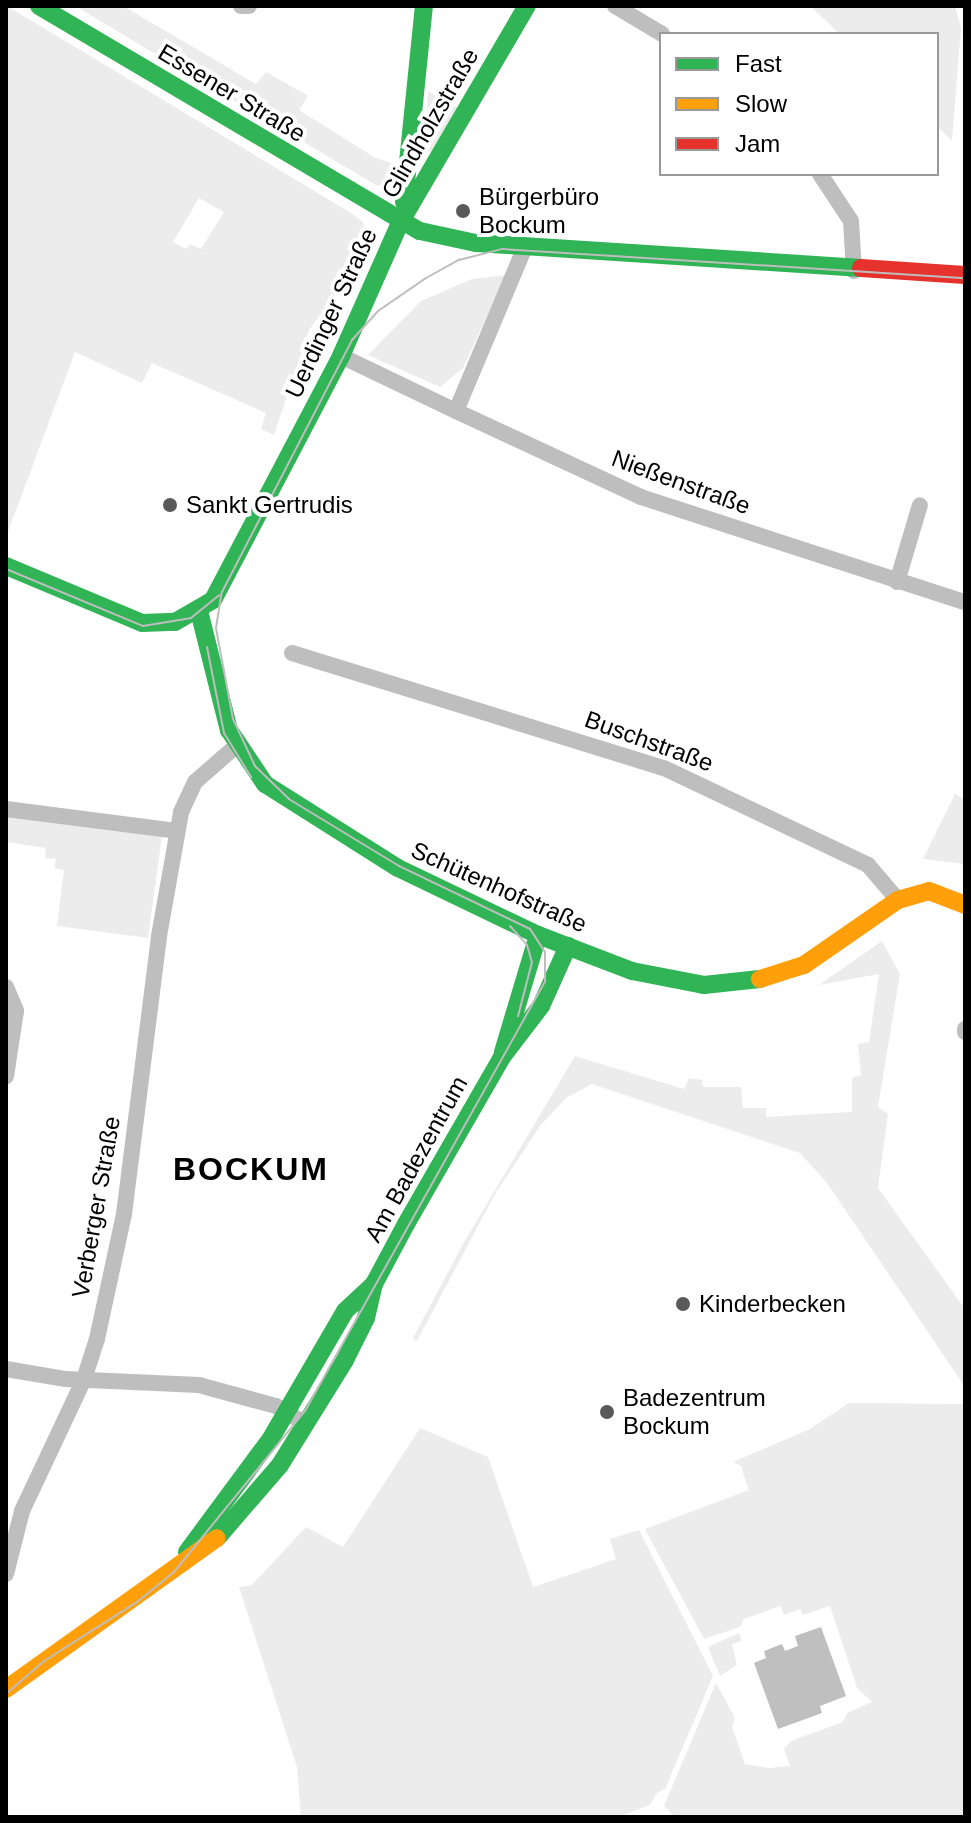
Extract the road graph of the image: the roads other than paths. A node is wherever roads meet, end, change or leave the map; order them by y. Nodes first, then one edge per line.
1 (39, 6) edge
2 (241, 6) edge
3 (249, 6) edge
4 (424, 6) edge
5 (527, 6) edge
6 (615, 6) edge
7 (659, 32) edge
8 (821, 176) edge
9 (400, 223) junction
10 (525, 247) junction
11 (854, 271) junction
12 (965, 275) edge
13 (341, 356) junction
14 (456, 411) junction
15 (920, 505) dead end
16 (6, 566) edge
17 (897, 582) junction
18 (965, 602) edge
19 (199, 611) junction
20 (292, 653) dead end
21 (236, 746) junction
22 (6, 809) edge
23 (177, 831) junction
24 (898, 900) junction
25 (965, 905) edge
26 (538, 935) junction
27 (568, 946) junction
28 (6, 987) edge
29 (502, 1057) junction
30 (6, 1076) edge
31 (374, 1284) junction
32 (6, 1369) edge
33 (84, 1379) junction
34 (287, 1412) junction
35 (306, 1424) junction
36 (173, 1573) junction
37 (6, 1574) edge
38 (6, 1689) edge

1 - 9 main road, Essener Straße
2 - 3 street
4 - 9 main road
5 - 9 main road, Glindholzstraße
6 - 7 street
8 - 11 street
9 - 10 main road, Uerdinger Straße
9 - 13 main road, Uerdinger Straße
10 - 11 main road, Uerdinger Straße
10 - 14 street
11 - 12 main road, Uerdinger Straße
13 - 14 street, Nießenstraße
13 - 19 main road, Uerdinger Straße
14 - 17 street, Nießenstraße
15 - 17 street
16 - 19 main road
17 - 18 street, Nießenstraße
19 - 21 main road, Schütenhofstraße
20 - 24 street, Buschstraße
21 - 23 street, Verberger Straße
21 - 26 main road, Schütenhofstraße
22 - 23 street
23 - 33 street, Verberger Straße
24 - 25 main road
24 - 27 main road, Schütenhofstraße
26 - 27 main road, Schütenhofstraße
26 - 29 main road, Am Badezentrum
27 - 29 main road, Am Badezentrum
28 - 30 street
29 - 31 main road, Am Badezentrum
31 - 34 main road, Am Badezentrum
31 - 35 main road, Am Badezentrum
32 - 33 street
33 - 34 street
33 - 37 street, Verberger Straße
34 - 35 street
34 - 36 main road, Am Badezentrum
35 - 36 main road, Am Badezentrum
36 - 38 main road, Am Badezentrum

